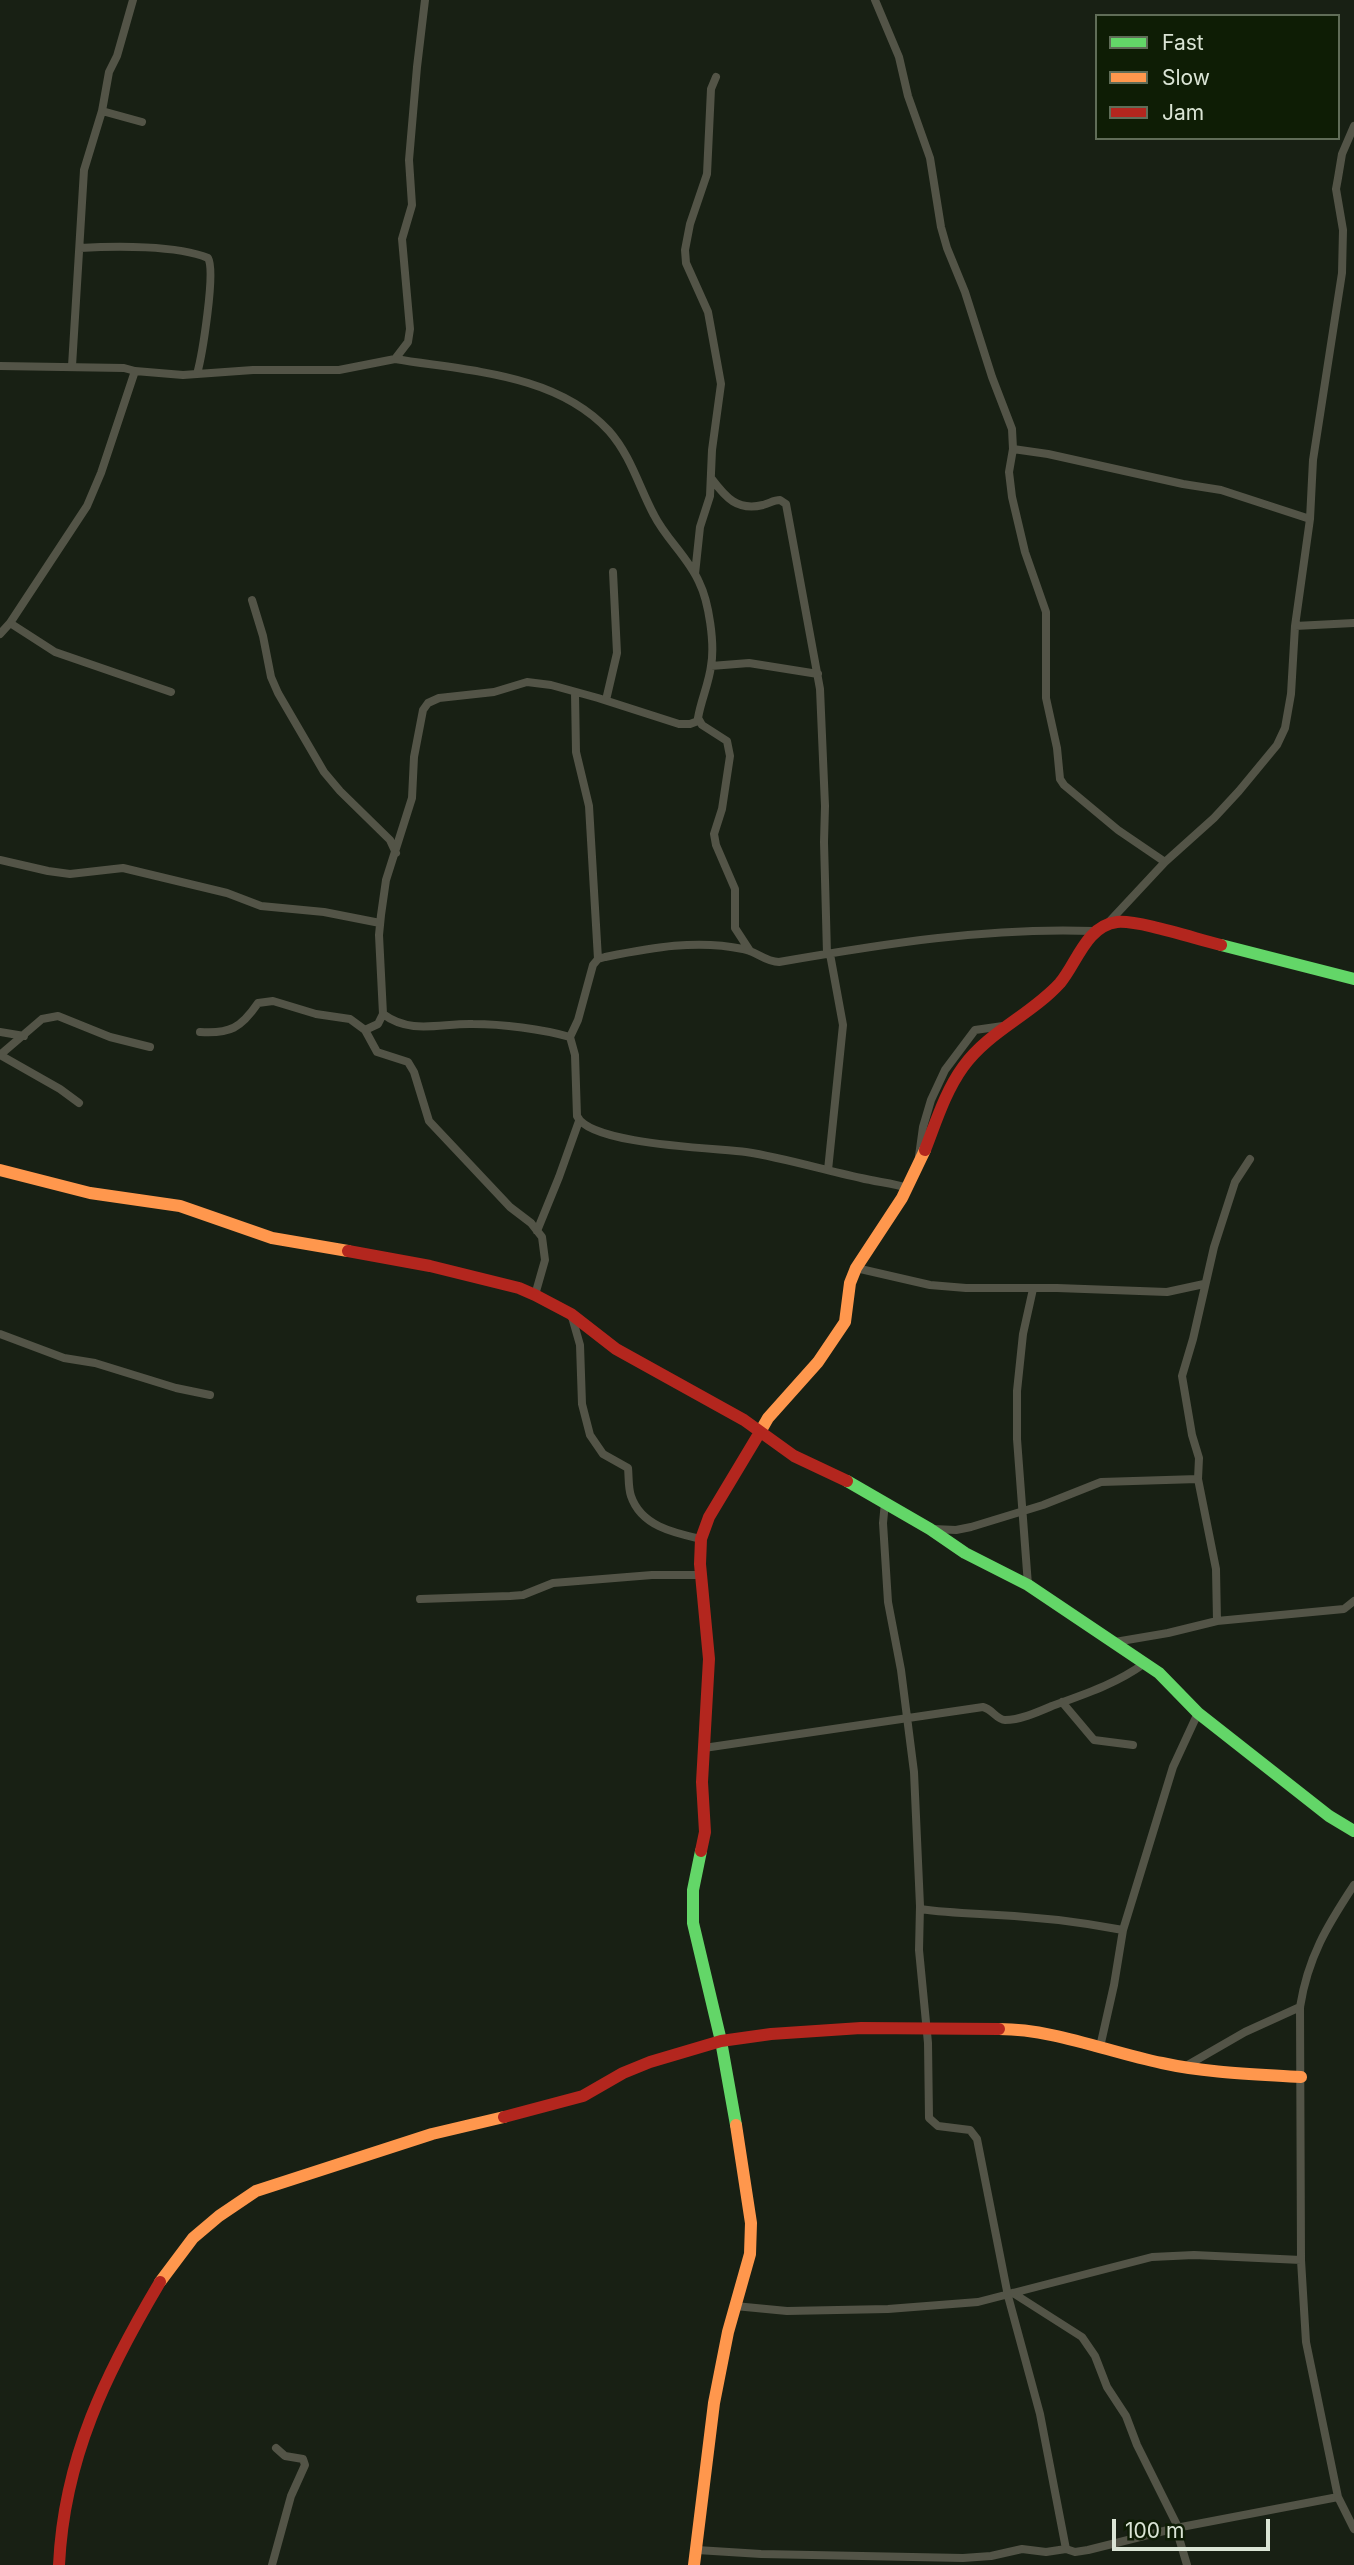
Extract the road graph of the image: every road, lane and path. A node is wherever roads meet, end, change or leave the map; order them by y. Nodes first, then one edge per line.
1 (132, 0) edge
2 (425, 0) edge
3 (875, 0) edge
4 (716, 77) dead end
5 (102, 111) junction
6 (142, 122) dead end
7 (1354, 126) edge
8 (80, 248) junction
9 (395, 359) junction
10 (0, 366) edge
11 (72, 366) junction
12 (135, 371) junction
13 (197, 374) junction
14 (1013, 449) junction
15 (711, 478) junction
16 (1310, 519) junction
17 (613, 572) dead end
18 (695, 574) junction
19 (252, 600) dead end
20 (1354, 623) edge
21 (10, 624) junction
22 (1295, 626) junction
23 (0, 634) edge
24 (711, 666) junction
25 (818, 674) junction
26 (171, 692) dead end
27 (575, 693) junction
28 (606, 700) junction
29 (698, 720) junction
30 (396, 853) junction
31 (0, 860) edge
32 (1165, 862) junction
33 (1109, 922) junction
34 (380, 923) junction
35 (1094, 931) junction
36 (750, 951) junction
37 (829, 954) junction
38 (598, 959) junction
39 (1354, 979) edge
40 (383, 1014) junction
41 (365, 1030) junction
42 (0, 1032) edge
43 (200, 1032) dead end
44 (24, 1036) junction
45 (570, 1037) junction
46 (150, 1047) dead end
47 (79, 1103) dead end
48 (579, 1121) junction
49 (1250, 1159) dead end
50 (0, 1170) edge
51 (828, 1170) junction
52 (908, 1188) junction
53 (537, 1231) junction
54 (856, 1268) junction
55 (1204, 1284) junction
56 (1033, 1289) junction
57 (536, 1295) junction
58 (571, 1314) junction
59 (0, 1335) edge
60 (210, 1395) dead end
61 (760, 1430) junction
62 (1198, 1479) junction
63 (885, 1502) junction
64 (1021, 1513) junction
65 (930, 1529) junction
66 (701, 1539) junction
67 (701, 1575) junction
68 (1028, 1585) junction
69 (420, 1599) dead end
70 (1354, 1601) edge
71 (1217, 1621) junction
72 (1114, 1642) junction
73 (1144, 1663) junction
74 (1062, 1702) junction
75 (1198, 1713) junction
76 (906, 1718) junction
77 (1133, 1745) dead end
78 (704, 1748) junction
79 (1354, 1831) edge
80 (1354, 1885) edge
81 (920, 1909) junction
82 (1123, 1930) junction
83 (1300, 2007) junction
84 (927, 2027) junction
85 (721, 2041) junction
86 (1100, 2047) junction
87 (1186, 2066) junction
88 (1301, 2077) junction
89 (1301, 2260) junction
90 (1010, 2294) junction
91 (735, 2306) junction
92 (276, 2448) dead end
93 (1338, 2497) junction
94 (1177, 2527) junction
95 (1354, 2529) edge
96 (1066, 2549) junction
97 (697, 2550) junction
98 (59, 2565) edge
99 (272, 2565) edge
100 (694, 2565) edge
101 (1187, 2565) edge

1 - 5 street
2 - 9 street
3 - 14 street
4 - 15 street
5 - 6 street
5 - 8 street
7 - 16 street
8 - 11 street
8 - 13 street
9 - 13 street
9 - 18 street
10 - 11 street
11 - 12 street
12 - 13 street
12 - 21 street
14 - 16 street
14 - 32 street
15 - 18 street
15 - 25 street
16 - 22 street
17 - 28 street
18 - 24 street
19 - 30 street
20 - 22 street
21 - 23 street
21 - 26 street
22 - 32 street
24 - 25 street
24 - 29 street
25 - 37 street
27 - 28 street
27 - 30 street
27 - 38 street
28 - 29 street
29 - 36 street
30 - 34 street
31 - 34 street
32 - 33 street
33 - 35 street
33 - 39 street
34 - 40 street
35 - 37 street
35 - 52 street
36 - 37 street
36 - 38 street
37 - 51 street
38 - 45 street
40 - 41 street
40 - 45 street
41 - 43 street
41 - 53 street
42 - 44 street
44 - 46 street
44 - 47 street
45 - 48 street
48 - 51 street
48 - 53 street
49 - 55 street
50 - 57 street
51 - 52 street
52 - 54 street
53 - 57 street
54 - 56 street
54 - 61 street
55 - 56 street
55 - 62 street
56 - 64 street
57 - 58 street
58 - 61 street
58 - 66 street
59 - 60 street
61 - 63 street
61 - 66 street
62 - 64 street
62 - 71 street
63 - 65 street
63 - 76 street
64 - 65 street
64 - 68 street
65 - 68 street
66 - 67 street
67 - 69 street
67 - 78 street
68 - 72 street
70 - 71 street
71 - 72 street
72 - 73 street
73 - 74 street
73 - 75 street
74 - 76 street
74 - 77 street
75 - 79 street
75 - 82 street
76 - 78 street
76 - 81 street
78 - 85 street
80 - 83 street
81 - 82 street
81 - 84 street
82 - 86 street
83 - 87 street
83 - 88 street
84 - 85 street
84 - 86 street
84 - 90 street
85 - 91 street
85 - 98 street
86 - 87 street
87 - 88 street
88 - 89 street
89 - 90 street
89 - 93 street
90 - 91 street
90 - 94 street
90 - 96 street
91 - 97 street
92 - 99 street
93 - 94 street
93 - 95 street
94 - 96 street
94 - 101 street
96 - 97 street
97 - 100 street

